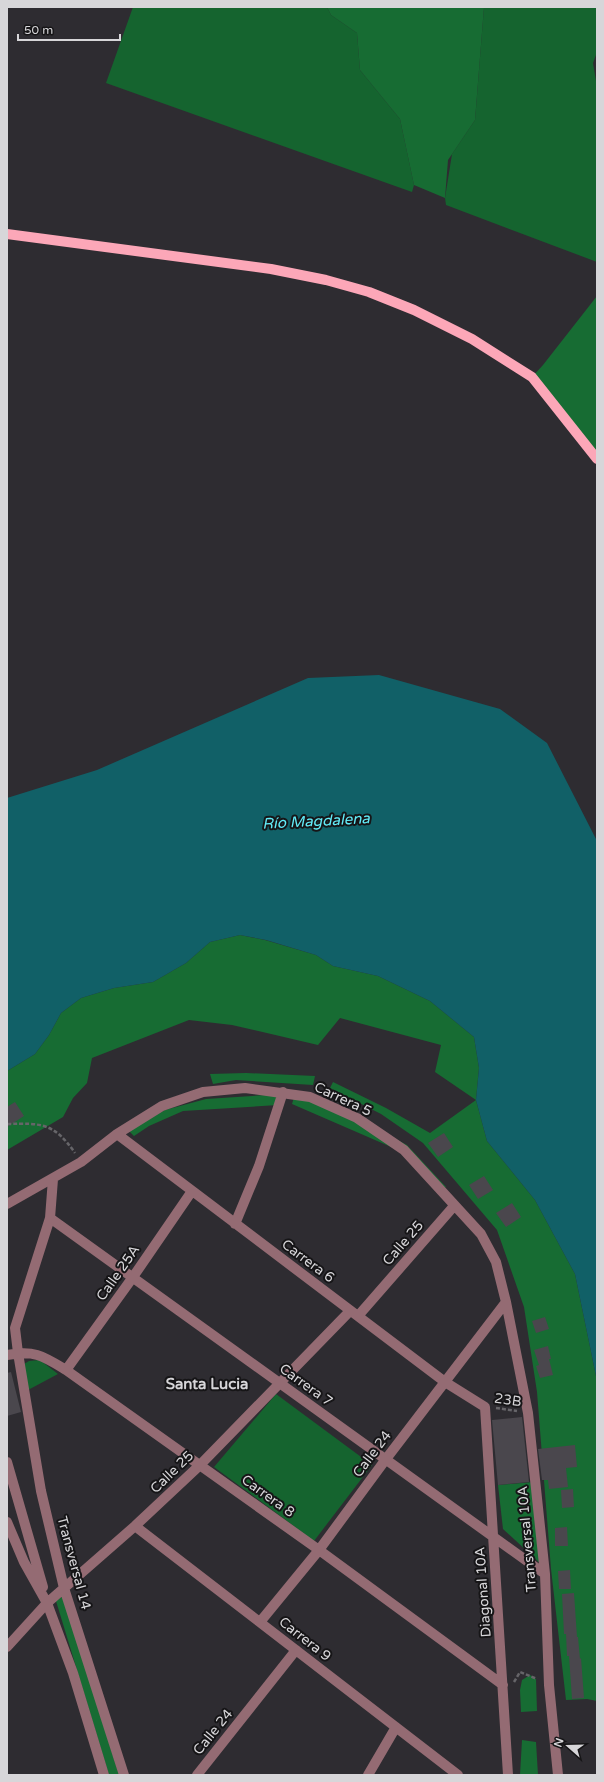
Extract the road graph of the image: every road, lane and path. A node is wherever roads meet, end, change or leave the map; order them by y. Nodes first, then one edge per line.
1 (7, 234) edge
2 (597, 459) edge
3 (283, 1092) junction
4 (7, 1124) edge
5 (117, 1134) junction
6 (81, 1162) junction
7 (52, 1179) junction
8 (192, 1191) junction
9 (7, 1204) edge
10 (454, 1206) junction
11 (50, 1218) junction
12 (235, 1224) junction
13 (133, 1277) junction
14 (506, 1302) junction
15 (354, 1313) junction
16 (18, 1353) junction
17 (7, 1354) edge
18 (66, 1370) junction
19 (279, 1382) junction
20 (445, 1382) junction
21 (485, 1407) junction
22 (528, 1413) junction
23 (386, 1459) junction
24 (7, 1462) edge
25 (200, 1465) junction
26 (7, 1522) edge
27 (135, 1526) junction
28 (493, 1537) junction
29 (320, 1550) junction
30 (545, 1574) junction
31 (64, 1588) junction
32 (47, 1603) junction
33 (260, 1622) junction
34 (7, 1647) edge
35 (296, 1650) junction
36 (503, 1685) junction
37 (550, 1685) junction
38 (504, 1698) junction
39 (396, 1727) junction
40 (104, 1775) edge
41 (124, 1775) edge
42 (197, 1775) edge
43 (368, 1775) edge
44 (458, 1775) edge
45 (508, 1775) edge
46 (558, 1775) edge

1 - 2 main road
3 - 5 street, Carrera 5
3 - 10 street, Carrera 5
3 - 12 street
4 - 6 path
5 - 6 street, Carrera 5
5 - 8 street, Carrera 6
6 - 7 street, Carrera 5
7 - 9 street, Carrera 5
7 - 11 street, Transversal 14
8 - 12 street, Carrera 6
8 - 13 street, Calle 25A
10 - 14 street, Carrera 5
10 - 15 street, Calle 25
11 - 13 street, Carrera 7
11 - 16 street, Transversal 14
12 - 15 street, Carrera 6
13 - 18 street, Calle 25A
13 - 19 street, Carrera 7
14 - 20 street, Calle 24
14 - 22 street, Transversal 10A
15 - 19 street, Calle 25
15 - 20 street, Carrera 6
16 - 17 street, Carrera 8
16 - 18 street, Carrera 8
16 - 31 street, Transversal 14
18 - 25 street, Carrera 8
19 - 23 street, Carrera 7
19 - 25 street, Calle 25
20 - 21 street, Carrera 6
20 - 23 street, Calle 24
21 - 22 path, 23B
21 - 28 street, Diagonal 10A
22 - 30 street, Transversal 10A
23 - 28 street, Carrera 7
23 - 29 street, Calle 24
24 - 32 street
25 - 27 street, Calle 25
25 - 29 street, Carrera 8
26 - 32 street
27 - 31 street, Calle 25
27 - 33 street, Carrera 9
28 - 30 street, Carrera 7
28 - 36 street, Diagonal 10A
29 - 33 street, Calle 24
29 - 36 street, Carrera 8
30 - 37 street, Transversal 10A
31 - 32 street, Calle 25
31 - 41 street, Transversal 14
32 - 34 street, Calle 25
32 - 40 street
33 - 35 street, Carrera 9
35 - 39 street, Carrera 9
35 - 42 street, Calle 24
36 - 38 street, Diagonal 10A
37 - 38 path
37 - 46 street, Transversal 10A
38 - 45 street, Diagonal 10A
39 - 43 street
39 - 44 street, Carrera 9

